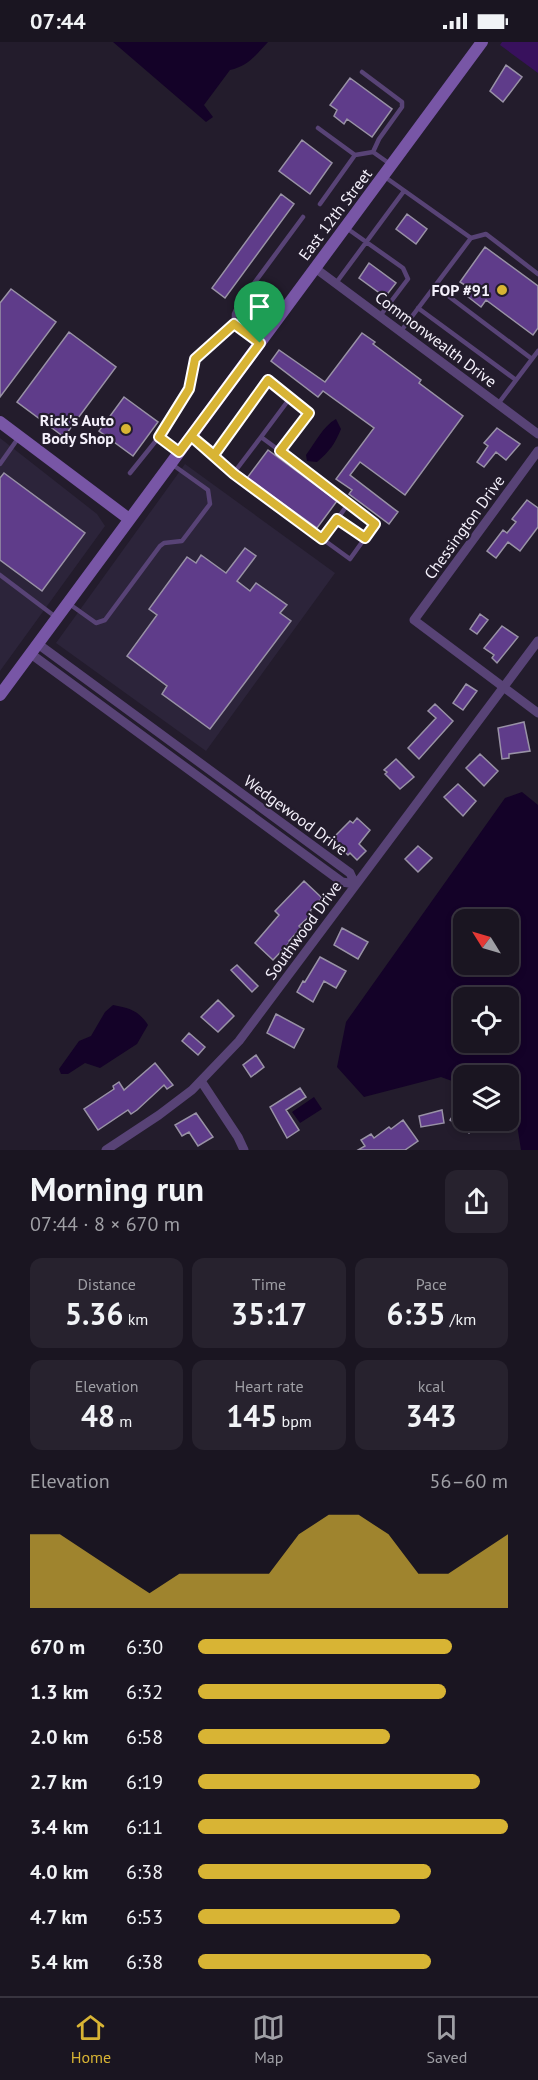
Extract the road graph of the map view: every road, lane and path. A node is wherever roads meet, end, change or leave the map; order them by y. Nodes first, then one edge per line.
1 (482, 42) edge
2 (362, 72) dead end
3 (318, 128) dead end
4 (373, 152) junction
5 (355, 155) junction
6 (391, 165) junction
7 (383, 176) junction
8 (404, 191) junction
9 (320, 204) dead end
10 (303, 217) dead end
11 (345, 227) junction
12 (471, 238) junction
13 (366, 242) junction
14 (315, 268) junction
15 (538, 274) edge
16 (336, 283) junction
17 (435, 286) junction
18 (418, 308) junction
19 (380, 316) junction
20 (234, 324) junction
21 (401, 332) junction
22 (260, 343) junction
23 (538, 351) edge
24 (532, 359) junction
25 (516, 380) junction
26 (290, 398) junction
27 (498, 404) junction
28 (0, 422) edge
29 (538, 434) edge
30 (20, 436) junction
31 (191, 436) junction
32 (159, 437) junction
33 (261, 437) junction
34 (280, 451) junction
35 (538, 451) edge
36 (179, 452) junction
37 (214, 455) junction
38 (171, 463) junction
39 (0, 464) edge
40 (130, 473) dead end
41 (234, 474) junction
42 (348, 504) junction
43 (129, 519) junction
44 (337, 519) junction
45 (365, 538) junction
46 (322, 539) junction
47 (0, 575) edge
48 (68, 603) junction
49 (57, 618) junction
50 (538, 641) edge
51 (34, 649) junction
52 (503, 687) junction
53 (0, 695) edge
54 (538, 713) edge
55 (355, 884) junction
56 (201, 1081) junction
57 (106, 1150) edge
58 (244, 1150) edge

1 - 6 street, East 12th Street
2 - 4 lane
3 - 5 lane
4 - 5 lane
4 - 6 lane
5 - 9 lane
6 - 7 street, East 12th Street
7 - 8 lane
7 - 11 street, East 12th Street
8 - 12 lane
8 - 13 lane
10 - 20 lane
11 - 13 lane
11 - 14 street, East 12th Street
12 - 15 lane
12 - 17 lane
13 - 16 lane
13 - 19 lane
14 - 16 street, Commonwealth Drive
14 - 22 street, East 12th Street
16 - 19 street, Commonwealth Drive
17 - 18 lane
17 - 24 lane
18 - 21 lane
18 - 25 lane
19 - 21 street, Commonwealth Drive
20 - 22 lane
20 - 32 lane
21 - 27 street, Commonwealth Drive
22 - 31 street, East 12th Street
23 - 24 lane
24 - 25 lane
25 - 27 lane
26 - 33 lane
26 - 34 lane
26 - 37 lane
27 - 29 street, Commonwealth Drive
28 - 30 street
30 - 39 lane
30 - 43 street
31 - 36 street, East 12th Street
31 - 37 lane
32 - 36 lane
32 - 40 lane
33 - 34 lane
33 - 41 lane
34 - 42 lane
35 - 52 street, Chessington Drive
36 - 38 street, East 12th Street
37 - 41 lane
38 - 43 street, East 12th Street
38 - 48 lane
41 - 46 lane
42 - 44 lane
42 - 45 lane
43 - 48 street, East 12th Street
44 - 45 lane
44 - 46 lane
45 - 46 lane
47 - 49 lane
48 - 49 street, East 12th Street
49 - 51 street, East 12th Street
50 - 52 street, Southwood Drive
51 - 53 street, East 12th Street
51 - 55 street, Wedgewood Drive
52 - 54 street
52 - 55 street, Southwood Drive
55 - 56 street, Southwood Drive
56 - 57 street, Southwood Drive
56 - 58 street

